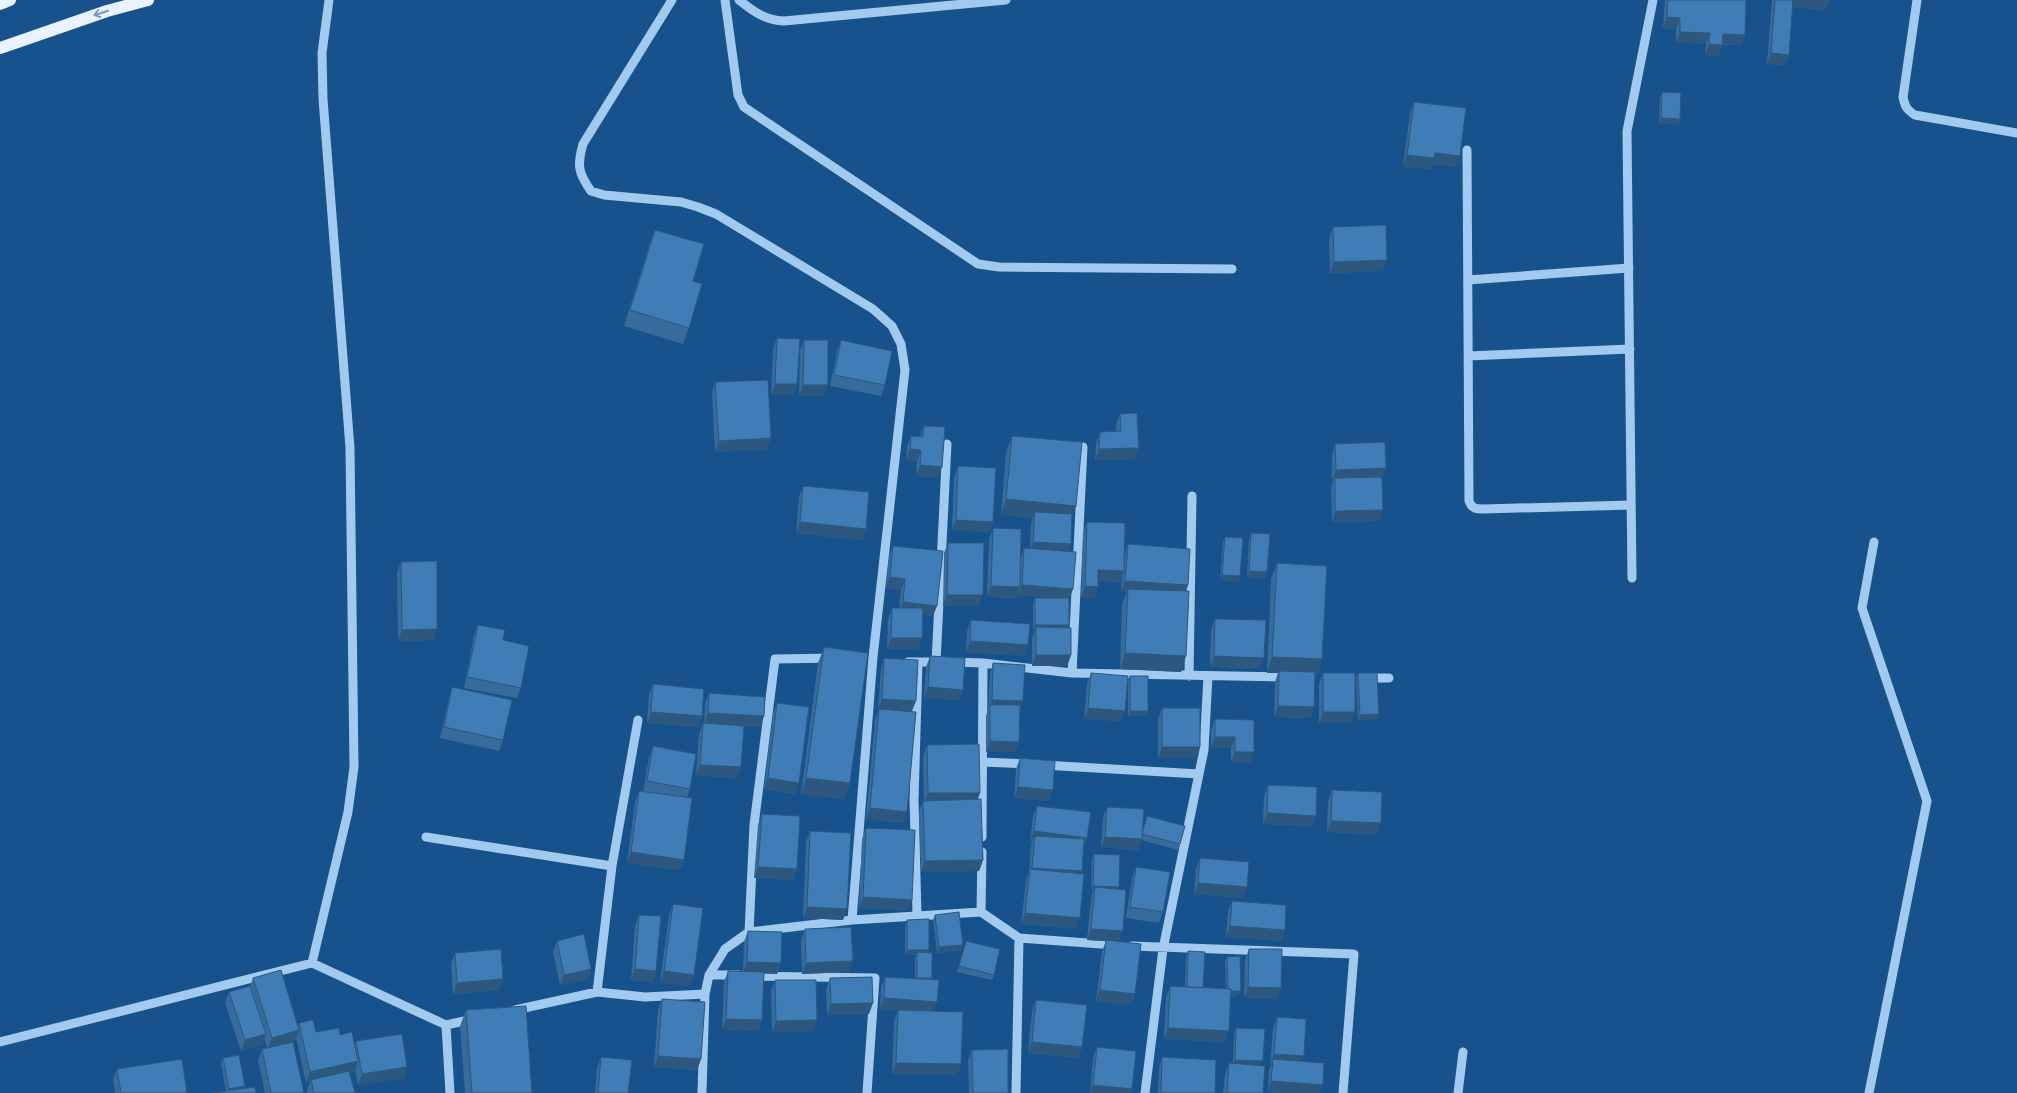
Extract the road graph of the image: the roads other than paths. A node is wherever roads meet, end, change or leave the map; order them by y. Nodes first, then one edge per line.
1 (10, 0) edge
2 (148, 0) edge
3 (329, 0) edge
4 (672, 0) edge
5 (726, 0) edge
6 (739, 0) edge
7 (1006, 0) edge
8 (1653, 0) edge
9 (1917, 0) edge
10 (0, 4) edge
11 (0, 48) edge
12 (2017, 133) edge
13 (1467, 150) dead end
14 (1629, 268) junction
15 (1232, 269) dead end
16 (1468, 280) junction
17 (1630, 348) junction
18 (1468, 356) junction
19 (947, 444) edge
20 (1083, 447) edge
21 (1192, 496) dead end
22 (1631, 505) junction
23 (1874, 542) dead end
24 (1632, 578) dead end
25 (844, 658) edge
26 (864, 658) edge
27 (878, 658) junction
28 (900, 661) edge
29 (936, 662) junction
30 (918, 663) junction
31 (983, 663) junction
32 (1072, 673) junction
33 (1188, 676) junction
34 (1208, 676) junction
35 (1294, 677) edge
36 (1360, 678) edge
37 (1389, 678) dead end
38 (638, 720) dead end
39 (982, 762) junction
40 (1199, 774) junction
41 (426, 837) dead end
42 (612, 866) junction
43 (981, 912) junction
44 (917, 915) junction
45 (852, 920) junction
46 (750, 932) junction
47 (1019, 938) junction
48 (1163, 949) junction
49 (312, 964) junction
50 (709, 975) junction
51 (597, 992) junction
52 (705, 994) junction
53 (503, 1012) edge
54 (484, 1017) edge
55 (446, 1025) junction
56 (0, 1042) edge
57 (1463, 1052) dead end
58 (450, 1093) edge
59 (702, 1093) edge
60 (867, 1093) edge
61 (1016, 1093) edge
62 (1146, 1093) edge
63 (1343, 1093) edge
64 (1458, 1093) edge
65 (1869, 1093) edge

1 - 10 main road
2 -> 11 main road
3 - 49 street
4 - 27 street
5 - 15 street
6 - 7 street
8 - 14 street
9 - 12 street
13 - 16 street
14 - 16 street
14 - 17 street
16 - 18 street
17 - 18 street
17 - 22 street
18 - 22 street
19 - 29 street
20 - 32 street
21 - 33 street
22 - 24 street
23 - 65 street
25 - 46 street
26 - 27 street
27 - 45 street
28 - 30 street
29 - 30 street
29 - 31 street
30 - 44 street
31 - 32 street
31 - 39 street
32 - 33 street
33 - 34 street
34 - 35 street
34 - 40 street
36 - 37 street
38 - 42 street
39 - 40 street
39 - 43 street
40 - 48 street
41 - 42 street
42 - 51 street
43 - 44 street
43 - 47 street
44 - 45 street
45 - 46 street
46 - 50 street
47 - 48 street
47 - 61 street
48 - 62 street
48 - 63 street
49 - 55 street
49 - 56 street
50 - 52 street
50 - 60 street
51 - 52 street
51 - 53 street
52 - 59 street
54 - 55 street
55 - 58 street
57 - 64 street

